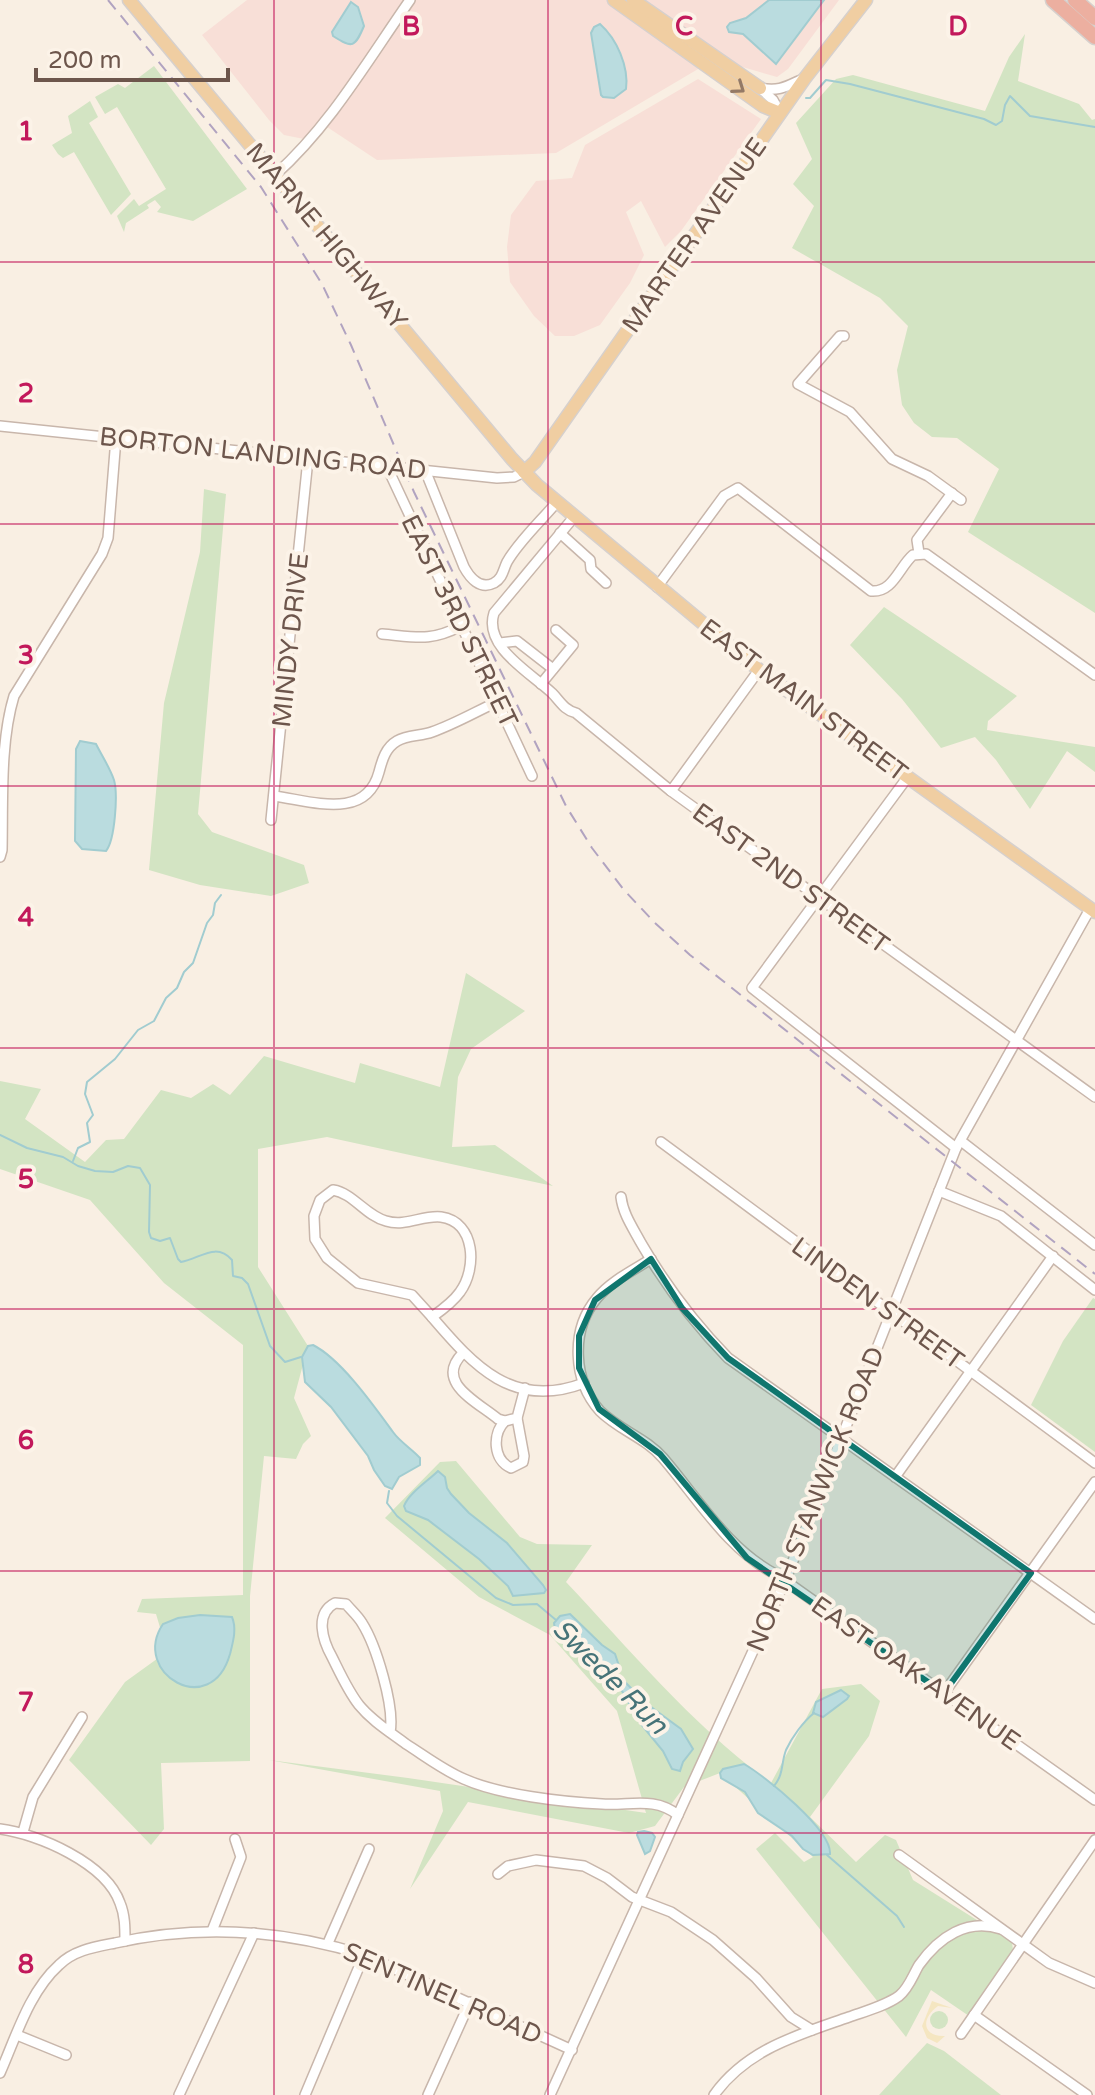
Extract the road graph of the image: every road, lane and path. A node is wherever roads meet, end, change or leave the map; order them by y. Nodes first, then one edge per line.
1 (129, 0) edge
2 (410, 0) edge
3 (614, 0) edge
4 (633, 0) edge
5 (866, 0) edge
6 (1053, 0) edge
7 (1075, 0) edge
8 (1095, 18) edge
9 (1095, 37) edge
10 (805, 78) junction
11 (760, 88) junction
12 (780, 113) junction
13 (275, 175) junction
14 (844, 336) dead end
15 (0, 426) edge
16 (116, 438) junction
17 (308, 459) junction
18 (387, 467) junction
19 (425, 470) junction
20 (524, 472) junction
21 (952, 493) junction
22 (961, 500) dead end
23 (556, 503) junction
24 (574, 517) junction
25 (560, 533) junction
26 (921, 553) junction
27 (606, 583) dead end
28 (657, 587) junction
29 (461, 626) junction
30 (556, 630) dead end
31 (382, 634) dead end
32 (500, 643) junction
33 (553, 669) junction
34 (759, 670) junction
35 (1095, 675) edge
36 (541, 684) junction
37 (499, 701) junction
38 (532, 776) dead end
39 (907, 778) junction
40 (671, 791) junction
41 (274, 796) junction
42 (271, 820) dead end
43 (0, 857) edge
44 (818, 898) junction
45 (1093, 911) edge
46 (1016, 1040) junction
47 (1095, 1097) edge
48 (661, 1142) dead end
49 (958, 1144) junction
50 (939, 1191) junction
51 (621, 1197) dead end
52 (1095, 1245) edge
53 (1053, 1256) junction
54 (651, 1259) junction
55 (1095, 1290) edge
56 (890, 1312) junction
57 (432, 1317) junction
58 (463, 1353) junction
59 (970, 1370) junction
60 (584, 1383) junction
61 (525, 1388) junction
62 (517, 1418) junction
63 (505, 1421) junction
64 (843, 1439) junction
65 (1095, 1463) edge
66 (895, 1477) junction
67 (1095, 1482) edge
68 (1031, 1573) junction
69 (785, 1581) junction
70 (1095, 1619) edge
71 (944, 1693) junction
72 (82, 1717) dead end
73 (390, 1732) junction
74 (1095, 1800) edge
75 (678, 1815) junction
76 (0, 1829) edge
77 (23, 1832) junction
78 (235, 1839) dead end
79 (1095, 1840) edge
80 (369, 1849) dead end
81 (899, 1855) dead end
82 (498, 1874) dead end
83 (640, 1901) junction
84 (1001, 1929) junction
85 (212, 1931) junction
86 (254, 1933) junction
87 (125, 1941) junction
88 (328, 1943) junction
89 (1023, 1945) junction
90 (364, 1955) junction
91 (1095, 1983) edge
92 (470, 2002) junction
93 (974, 2015) junction
94 (791, 2017) junction
95 (812, 2030) junction
96 (961, 2034) dead end
97 (17, 2035) junction
98 (791, 2038) junction
99 (572, 2050) junction
100 (66, 2055) dead end
101 (0, 2073) edge
102 (179, 2095) edge
103 (305, 2095) edge
104 (428, 2095) edge
105 (550, 2095) edge
106 (714, 2095) edge
107 (1087, 2095) edge

1 - 13 main road, MARNE HIGHWAY
2 - 13 street
3 -> 12 main road
4 - 11 main road
5 - 10 main road, MARTER AVENUE
6 - 9 highway
7 - 8 highway
10 - 11 street
10 - 12 main road, MARTER AVENUE
11 - 12 street
12 - 20 main road, MARTER AVENUE
13 - 20 main road, MARNE HIGHWAY
14 - 21 street
15 - 16 street, BORTON LANDING ROAD
16 - 17 street, BORTON LANDING ROAD
16 - 43 street
17 - 18 street, BORTON LANDING ROAD
17 - 41 street, MINDY DRIVE
18 - 19 street, BORTON LANDING ROAD
18 - 29 street, EAST 3RD STREET
19 - 20 street, BORTON LANDING ROAD
19 - 23 street
20 - 23 main road, EAST MAIN STREET
21 - 22 street
21 - 26 street
23 - 24 main road, EAST MAIN STREET
24 - 25 street
24 - 28 main road, EAST MAIN STREET
25 - 27 street
25 - 32 street
26 - 28 street
26 - 35 street
28 - 34 main road, EAST MAIN STREET
29 - 31 street
29 - 37 street, EAST 3RD STREET
30 - 33 street
32 - 33 street
32 - 36 street, EAST 2ND STREET
33 - 36 street
34 - 39 main road, EAST MAIN STREET
34 - 40 street
36 - 40 street, EAST 2ND STREET
37 - 38 street, EAST 3RD STREET
37 - 41 street
39 - 44 street
39 - 45 main road, EAST MAIN STREET
40 - 44 street, EAST 2ND STREET
41 - 42 street, MINDY DRIVE
44 - 46 street, EAST 2ND STREET
44 - 49 street
45 - 46 street, NORTH STANWICK ROAD
46 - 47 street, EAST 2ND STREET
46 - 49 street, NORTH STANWICK ROAD
48 - 56 street, LINDEN STREET
49 - 50 street, NORTH STANWICK ROAD
49 - 52 street
50 - 53 street
50 - 56 street, NORTH STANWICK ROAD
51 - 54 street
53 - 55 street
53 - 59 street
54 - 60 street, EAST OAK AVENUE
54 - 64 street
56 - 59 street, LINDEN STREET
56 - 64 street, NORTH STANWICK ROAD
57 - 57 street
57 - 58 street
58 - 61 street
58 - 63 street
59 - 65 street, LINDEN STREET
59 - 66 street
60 - 61 street
60 - 69 street, EAST OAK AVENUE
61 - 62 street
62 - 63 street
62 - 63 street
64 - 66 street
64 - 69 street, NORTH STANWICK ROAD
66 - 68 street
67 - 68 street
68 - 70 street
68 - 71 street
69 - 71 street, EAST OAK AVENUE
69 - 75 street, NORTH STANWICK ROAD
71 - 74 street, EAST OAK AVENUE
72 - 77 street
73 - 73 street
73 - 75 street
75 - 83 street, NORTH STANWICK ROAD
76 - 77 street
77 - 87 street
78 - 85 street
79 - 89 street
80 - 88 street
81 - 84 street
82 - 83 street
83 - 94 street
83 - 99 street, NORTH STANWICK ROAD
84 - 89 street
84 - 95 street
85 - 86 street, SENTINEL ROAD
85 - 87 street, SENTINEL ROAD
86 - 88 street, SENTINEL ROAD
86 - 102 street
87 - 97 street, SENTINEL ROAD
88 - 90 street, SENTINEL ROAD
89 - 91 street
89 - 93 street
90 - 92 street, SENTINEL ROAD
90 - 103 street
92 - 99 street, SENTINEL ROAD
92 - 104 street
93 - 96 street
93 - 107 street
94 - 95 street
94 - 98 street
95 - 98 street
97 - 100 street
97 - 101 street, SENTINEL ROAD
98 - 106 street
99 - 105 street, NORTH STANWICK ROAD

